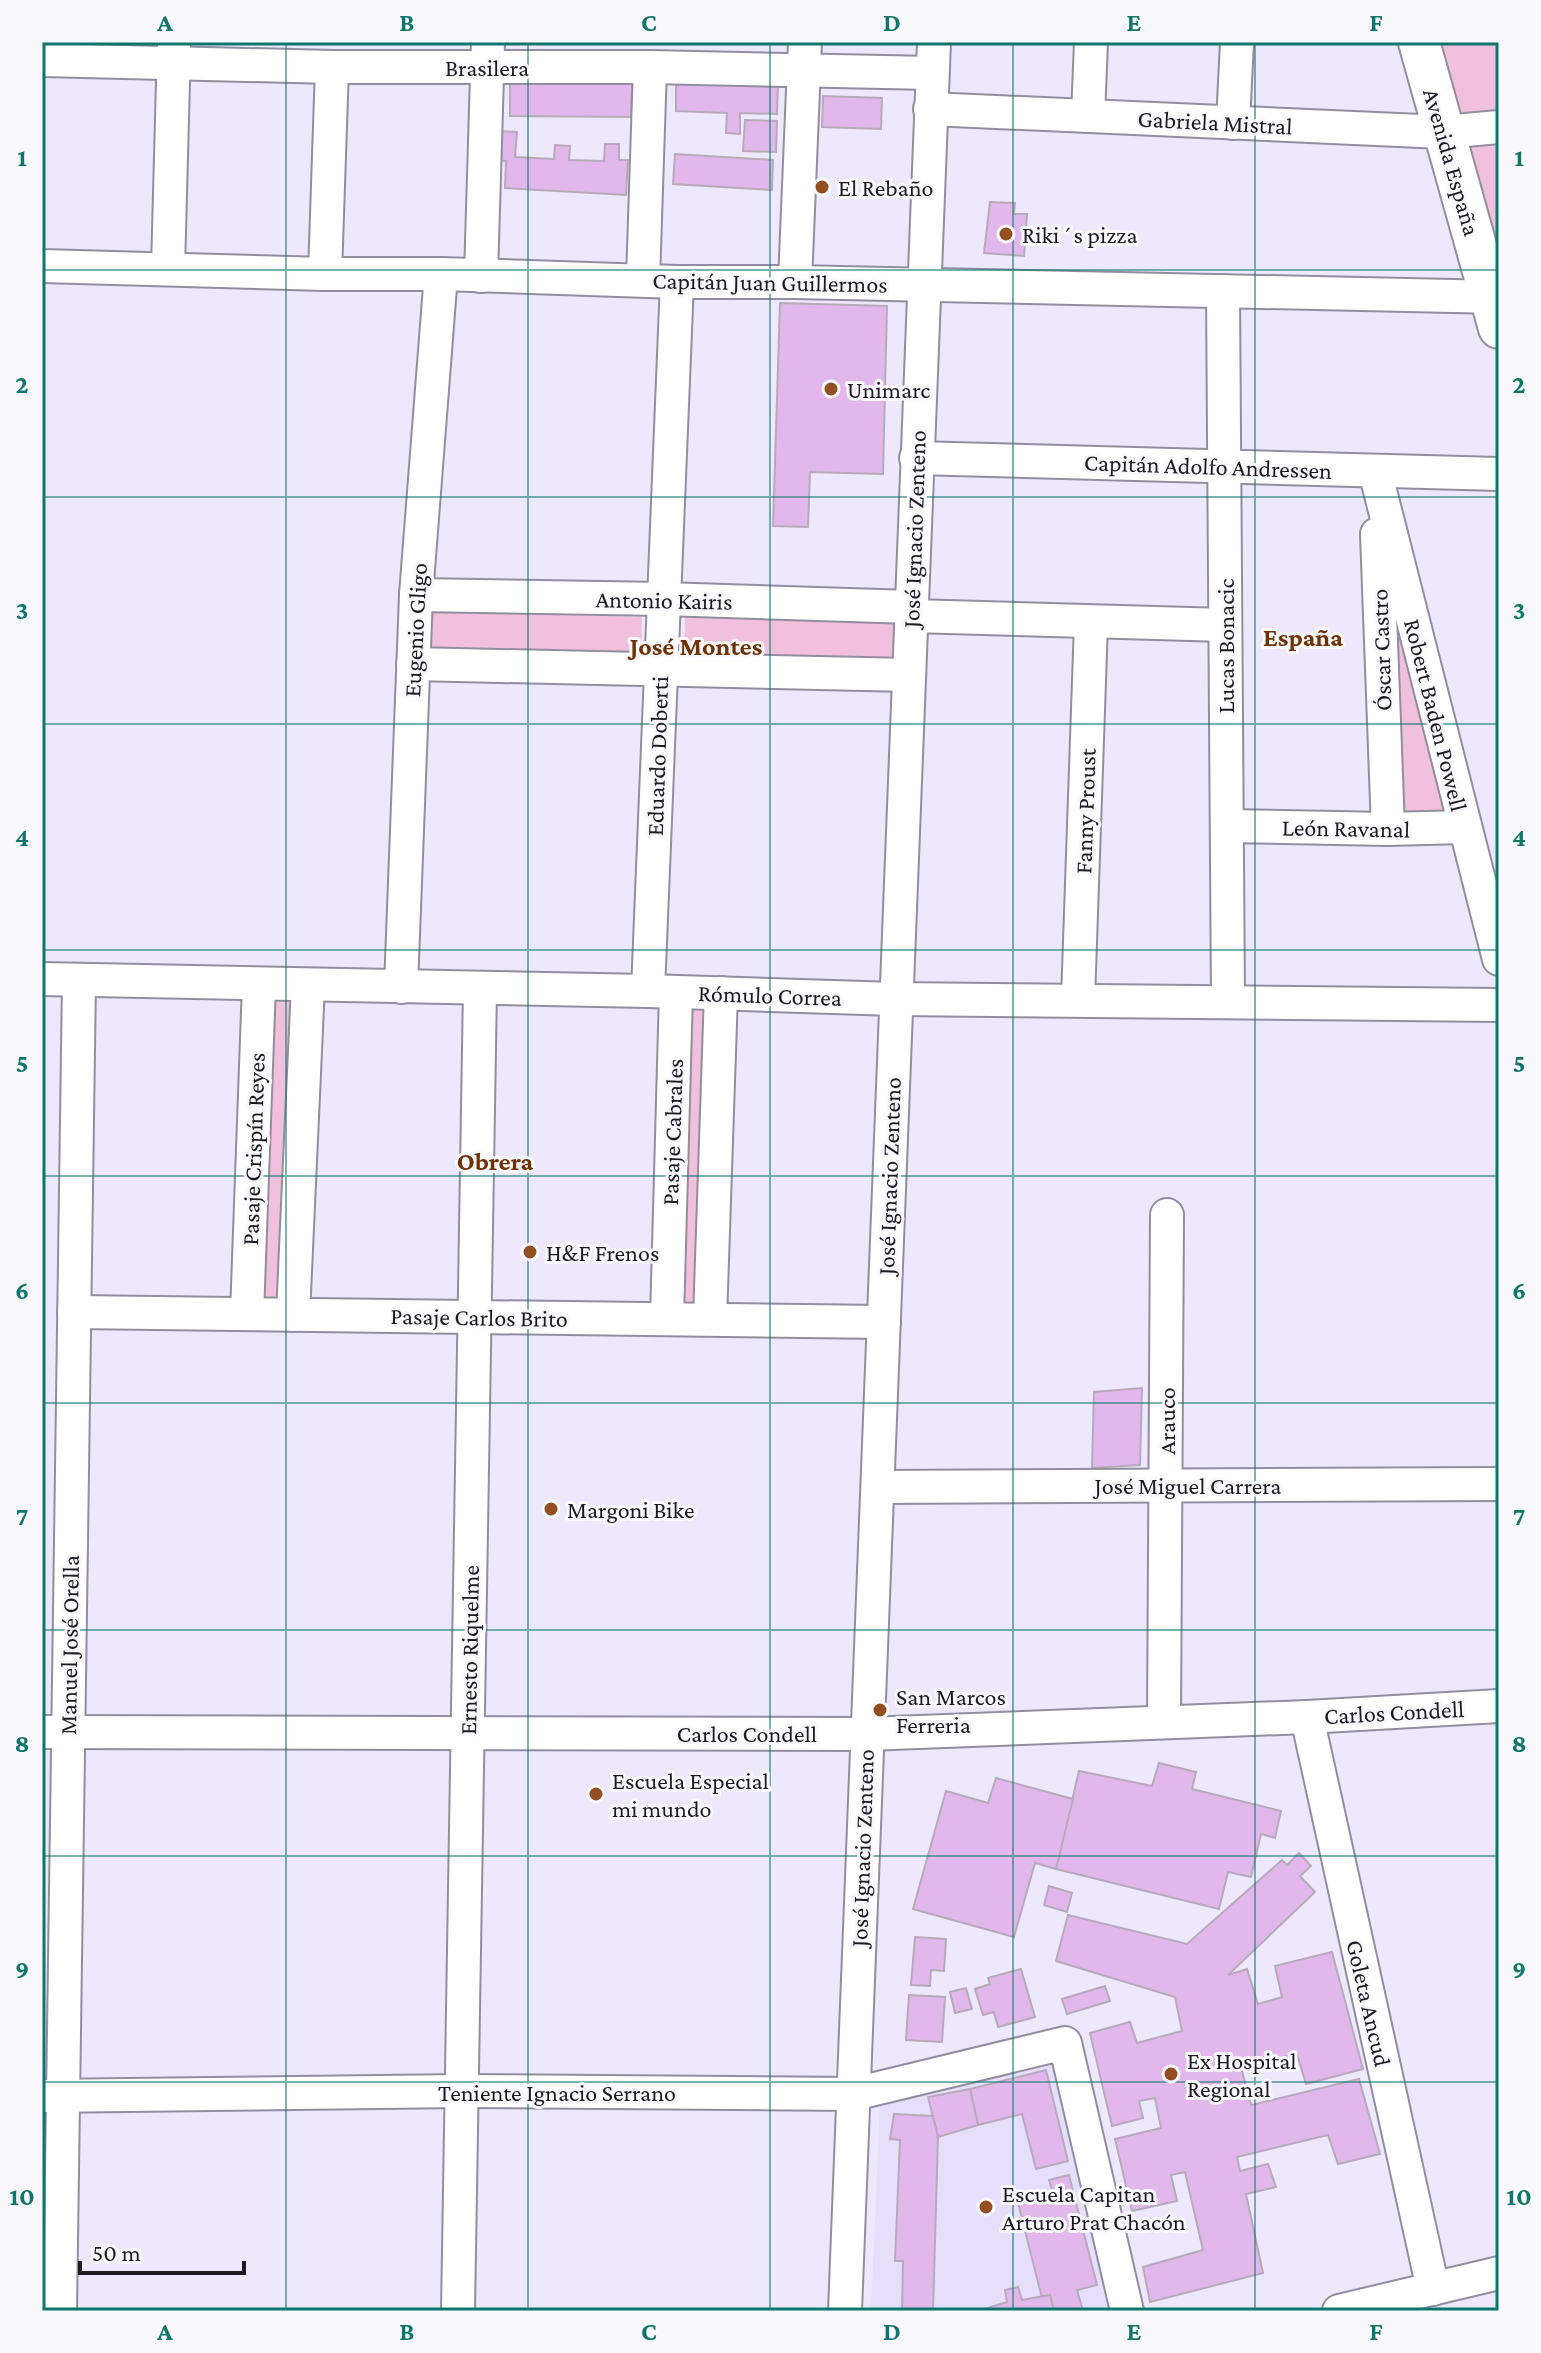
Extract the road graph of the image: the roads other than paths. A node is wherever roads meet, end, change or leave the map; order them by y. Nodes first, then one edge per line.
1 (1091, 42) edge
2 (1237, 42) edge
3 (1419, 42) edge
4 (174, 52) edge
5 (488, 54) edge
6 (804, 55) edge
7 (933, 57) edge
8 (42, 60) edge
9 (332, 67) junction
10 (650, 67) junction
11 (930, 109) junction
12 (1088, 116) junction
13 (1233, 123) junction
14 (1499, 127) edge
15 (1443, 132) junction
16 (42, 266) edge
17 (168, 269) junction
18 (325, 274) junction
19 (441, 274) junction
20 (481, 276) junction
21 (643, 280) junction
22 (677, 282) junction
23 (795, 282) junction
24 (924, 285) junction
25 (1223, 291) junction
26 (1496, 307) edge
27 (916, 458) junction
28 (1224, 467) junction
29 (1375, 471) junction
30 (1499, 474) edge
31 (416, 595) junction
32 (664, 599) junction
33 (912, 612) junction
34 (1091, 623) junction
35 (1225, 625) junction
36 (413, 664) junction
37 (660, 670) junction
38 (909, 675) junction
39 (1227, 826) junction
40 (1464, 827) junction
41 (1388, 829) junction
42 (1499, 959) edge
43 (42, 979) edge
44 (79, 980) junction
45 (259, 984) junction
46 (308, 985) junction
47 (401, 987) junction
48 (480, 988) junction
49 (662, 992) junction
50 (721, 993) junction
51 (895, 999) junction
52 (1078, 1000) junction
53 (1228, 1001) junction
54 (1499, 1005) edge
55 (1167, 1215) dead end
56 (74, 1312) junction
57 (247, 1314) junction
58 (293, 1315) junction
59 (474, 1317) junction
60 (667, 1319) junction
61 (710, 1319) junction
62 (884, 1322) junction
63 (1499, 1484) edge
64 (1165, 1485) junction
65 (878, 1487) junction
66 (1499, 1706) edge
67 (1307, 1717) junction
68 (1164, 1722) junction
69 (467, 1731) junction
70 (55, 1732) edge
71 (866, 1734) junction
72 (462, 2091) junction
73 (854, 2094) junction
74 (52, 2096) edge
75 (1499, 2273) edge
76 (1433, 2289) junction
77 (60, 2311) edge
78 (458, 2311) edge
79 (845, 2311) edge
80 (1127, 2311) edge
81 (1339, 2311) edge

1 - 12 street
2 - 13 street
3 - 15 main road, Avenida España
4 - 8 street, Brasilera
4 - 9 street, Brasilera
4 - 17 street
5 - 9 street, Brasilera
5 - 10 street, Brasilera
5 - 20 street
6 - 7 street, Brasilera
6 - 10 street, Brasilera
6 - 23 street
7 - 11 street, José Ignacio Zenteno
9 - 18 street
10 - 21 street
11 - 12 street, Gabriela Mistral
11 - 24 street, José Ignacio Zenteno
12 - 13 street, Gabriela Mistral
13 - 15 street, Gabriela Mistral
14 - 15 street, Gabriela Mistral
15 - 26 main road, Avenida España
16 - 17 street, Capitán Juan Guillermos
17 - 18 street, Capitán Juan Guillermos
18 - 19 street, Capitán Juan Guillermos
19 - 20 street, Capitán Juan Guillermos
19 - 31 street, Eugenio Gligo
20 - 21 street, Capitán Juan Guillermos
21 - 22 street, Capitán Juan Guillermos
22 - 23 street, Capitán Juan Guillermos
22 - 32 street, Eduardo Doberti
23 - 24 street, Capitán Juan Guillermos
24 - 25 street, Capitán Juan Guillermos
24 - 27 street, José Ignacio Zenteno
25 - 26 street, Capitán Juan Guillermos
25 - 28 street, Lucas Bonacic
27 - 28 street, Capitán Adolfo Andressen
27 - 33 street, José Ignacio Zenteno
28 - 29 street, Capitán Adolfo Andressen
28 - 35 street, Lucas Bonacic
29 - 30 street, Capitán Adolfo Andressen
29 - 40 street, Robert Baden Powell
29 - 41 street, Óscar Castro
31 - 32 street, Antonio Kairis
31 - 36 street, Eugenio Gligo
32 - 33 street, Antonio Kairis
32 - 37 street, Eduardo Doberti
33 - 34 street, Antonio Kairis
33 - 38 street, José Ignacio Zenteno
34 - 35 street, Antonio Kairis
34 - 52 street, Fanny Proust
35 - 39 street, Lucas Bonacic
36 - 37 street
36 - 47 street, Eugenio Gligo
37 - 38 street
37 - 49 street, Eduardo Doberti
38 - 51 street, José Ignacio Zenteno
39 - 41 street, León Ravanal
39 - 53 street, Lucas Bonacic
40 - 41 street, León Ravanal
40 - 42 street, Robert Baden Powell
43 - 44 street, Rómulo Correa
44 - 45 street, Rómulo Correa
44 - 56 street, Manuel José Orella
45 - 46 street, Rómulo Correa
45 - 57 street, Pasaje Crispín Reyes
46 - 47 street, Rómulo Correa
46 - 58 street, Pasaje Crispín Reyes
47 - 48 street, Rómulo Correa
48 - 49 street, Rómulo Correa
48 - 59 street, Ernesto Riquelme
49 - 50 street, Rómulo Correa
49 - 60 street, Pasaje Cabrales
50 - 51 street, Rómulo Correa
50 - 61 street, Pasaje Cabrales
51 - 52 street, Rómulo Correa
51 - 62 street, José Ignacio Zenteno
52 - 53 street, Rómulo Correa
53 - 54 street, Rómulo Correa
55 - 64 street, Arauco
56 - 57 street, Pasaje Carlos Brito
56 - 70 street, Manuel José Orella
57 - 58 street, Pasaje Carlos Brito
58 - 59 street, Pasaje Carlos Brito
59 - 60 street, Pasaje Carlos Brito
59 - 69 street, Ernesto Riquelme
60 - 61 street, Pasaje Carlos Brito
61 - 62 street, Pasaje Carlos Brito
62 - 65 street, José Ignacio Zenteno
63 - 64 street, José Miguel Carrera
64 - 65 street, José Miguel Carrera
64 - 68 street, Arauco
65 - 71 street, José Ignacio Zenteno
66 - 67 street, Carlos Condell
67 - 68 street, Carlos Condell
67 - 76 street, Goleta Ancud
68 - 71 street, Carlos Condell
69 - 70 street, Carlos Condell
69 - 71 street, Carlos Condell
69 - 72 street, Ernesto Riquelme
70 - 74 street, Manuel José Orella
71 - 73 street, José Ignacio Zenteno
72 - 73 street, Teniente Ignacio Serrano
72 - 74 street, Teniente Ignacio Serrano
72 - 78 street, Ernesto Riquelme
73 - 79 street, José Ignacio Zenteno
73 - 80 street, Teniente Ignacio Serrano
74 - 77 street, Manuel José Orella
75 - 76 street
76 - 81 street

